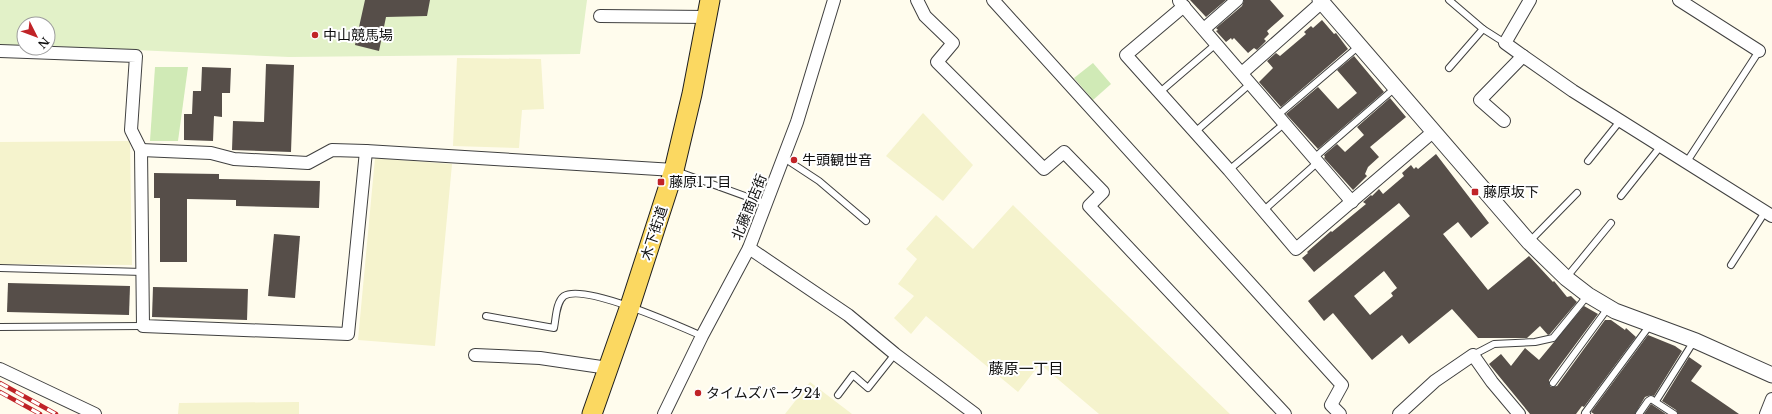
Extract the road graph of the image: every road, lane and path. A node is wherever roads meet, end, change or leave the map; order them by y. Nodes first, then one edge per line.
1 (834, 0) edge
2 (917, 0) edge
3 (993, 0) edge
4 (1237, 0) edge
5 (1449, 0) edge
6 (1530, 0) edge
7 (1679, 0) edge
8 (1321, 1) edge
9 (1181, 3) edge
10 (708, 8) edge
11 (600, 16) dead end
12 (1204, 29) junction
13 (1483, 29) junction
14 (1505, 43) junction
15 (1216, 44) junction
16 (1359, 45) junction
17 (0, 51) edge
18 (1759, 51) joint
19 (1523, 56) junction
20 (1449, 68) dead end
21 (1242, 73) junction
22 (1251, 84) junction
23 (1396, 86) junction
24 (1160, 92) junction
25 (1282, 119) junction
26 (1504, 121) dead end
27 (1620, 121) junction
28 (1434, 131) junction
29 (1195, 132) junction
30 (1660, 147) junction
31 (141, 150) junction
32 (366, 150) junction
33 (784, 158) junction
34 (1316, 160) junction
35 (1588, 161) dead end
36 (1686, 163) junction
37 (674, 170) junction
38 (1229, 170) junction
39 (1577, 193) dead end
40 (1621, 196) dead end
41 (1352, 202) junction
42 (767, 204) junction
43 (1263, 211) junction
44 (1768, 214) edge
45 (866, 221) dead end
46 (1611, 222) dead end
47 (1529, 242) junction
48 (749, 248) junction
49 (1731, 265) dead end
50 (0, 268) edge
51 (142, 272) junction
52 (1566, 278) junction
53 (1588, 295) junction
54 (630, 306) junction
55 (1608, 308) junction
56 (486, 316) dead end
57 (1650, 325) junction
58 (143, 326) junction
59 (0, 327) edge
60 (702, 336) junction
61 (1694, 341) junction
62 (475, 354) dead end
63 (895, 354) junction
64 (1473, 355) junction
65 (608, 368) junction
66 (0, 369) edge
67 (1772, 375) edge
68 (1553, 383) dead end
69 (838, 395) dead end
70 (1772, 399) edge
71 (1656, 402) junction
72 (1511, 411) edge
73 (95, 414) edge
74 (592, 414) edge
75 (664, 414) edge
76 (975, 414) edge
77 (1285, 414) edge
78 (1340, 414) edge
79 (1399, 414) edge
80 (1586, 414) edge
81 (1639, 414) edge
82 (1674, 414) edge
83 (1766, 414) edge

1 - 33 street, 北藤商店街
2 - 77 street
3 - 78 street
4 - 12 street
5 - 13 lane
6 - 14 street
7 - 18 street
8 - 16 street
8 - 21 street
9 - 12 street
9 - 24 street
10 - 11 street
10 - 37 main road, 木下街道
12 - 15 street
13 - 14 lane
13 - 20 lane
14 - 19 street
15 - 21 street
15 - 24 lane
16 - 23 street
16 - 25 lane
17 - 31 street
18 - 36 lane
19 - 26 street
19 - 27 street
21 - 22 street
22 - 25 street
22 - 29 lane
23 - 28 street
23 - 34 lane
24 - 29 street
25 - 34 street
25 - 38 lane
27 - 30 street
27 - 35 lane
28 - 41 street
28 - 47 street
29 - 38 street
30 - 36 street
30 - 40 lane
31 - 32 street
31 - 51 street
32 - 37 street
32 - 58 street
33 - 42 street, 北藤商店街
33 - 45 lane
34 - 41 street
34 - 43 lane
36 - 44 street
37 - 42 lane
37 - 54 main road, 木下街道
38 - 43 street
39 - 47 lane
41 - 43 street
42 - 48 street, 北藤商店街
44 - 49 lane
46 - 52 lane
47 - 52 street
48 - 60 street, 北藤商店街
48 - 63 street
50 - 51 lane
51 - 58 street
52 - 53 street
53 - 55 street
53 - 64 lane
54 - 56 lane
54 - 60 lane
54 - 65 main road, 木下街道
55 - 57 street
55 - 68 lane
57 - 61 street
57 - 80 lane
58 - 59 lane
60 - 75 street, 北藤商店街
61 - 67 street
61 - 71 lane
62 - 65 street
63 - 69 lane
63 - 76 street
64 - 72 street
64 - 79 street
65 - 74 main road, 木下街道
66 - 73 street
70 - 83 street
71 - 81 lane
71 - 82 lane

